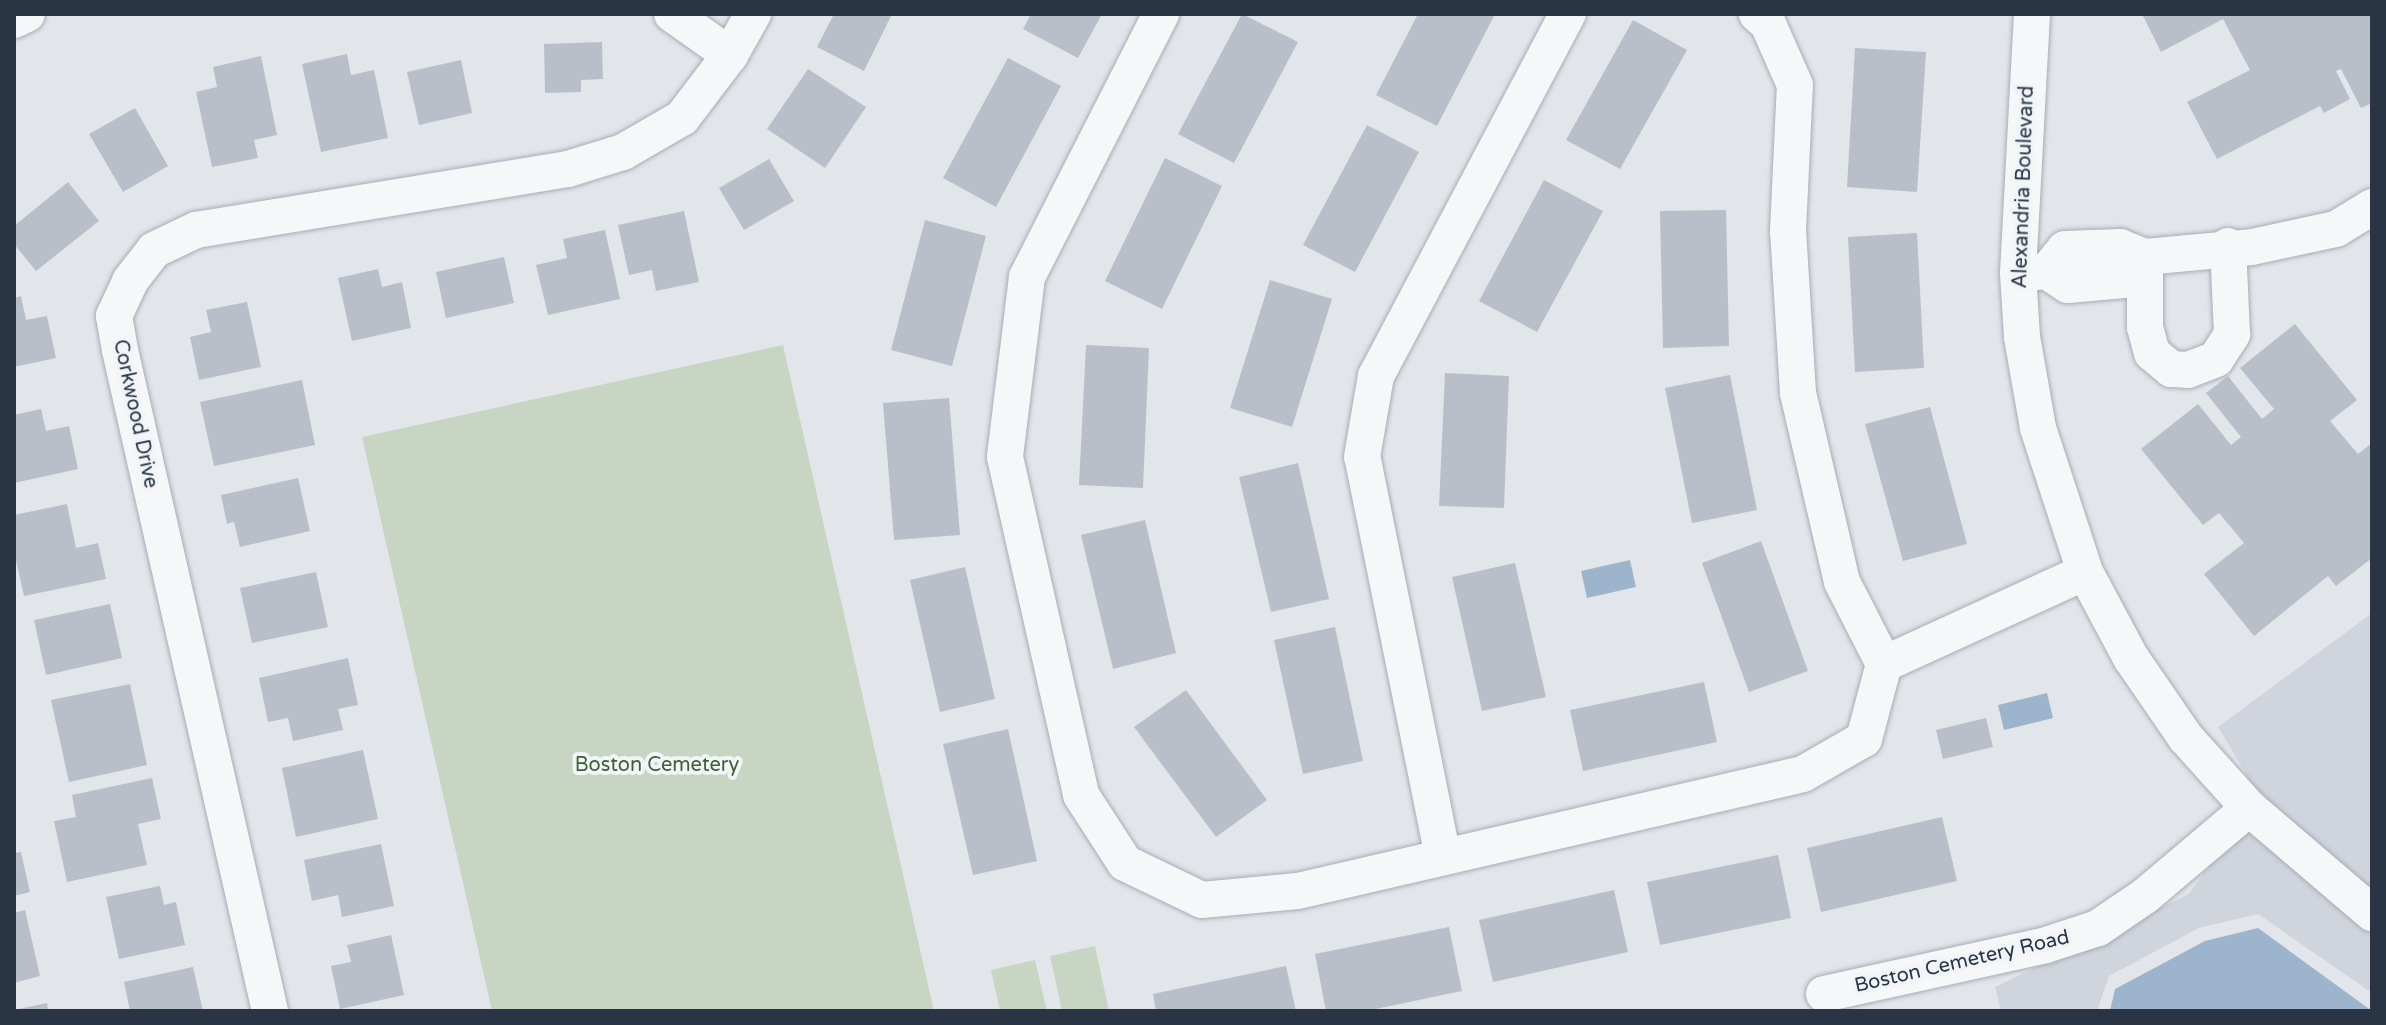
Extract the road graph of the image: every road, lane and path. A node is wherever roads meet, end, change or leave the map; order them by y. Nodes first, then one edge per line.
1 (27, 14) edge
2 (672, 14) edge
3 (753, 14) edge
4 (1161, 14) edge
5 (1568, 14) edge
6 (1757, 14) edge
7 (2032, 14) edge
8 (14, 20) edge
9 (730, 55) junction
10 (2372, 207) edge
11 (2228, 246) junction
12 (2145, 257) junction
13 (2032, 272) junction
14 (2085, 572) junction
15 (1884, 664) junction
16 (2249, 808) junction
17 (1443, 857) junction
18 (2372, 913) edge
19 (1824, 994) dead end
20 (270, 1011) edge

1 - 8 street
2 - 9 street
3 - 9 street, Corkwood Drive
4 - 17 street
5 - 17 street
6 - 15 street
7 - 13 street, Alexandria Boulevard
9 - 20 street, Corkwood Drive
10 - 11 street
11 - 12 street
11 - 12 street
12 - 13 street
13 - 14 street, Alexandria Boulevard
14 - 15 street
14 - 16 street, Alexandria Boulevard
15 - 17 street
16 - 18 street, Alexandria Boulevard
16 - 19 street, Boston Cemetery Road

